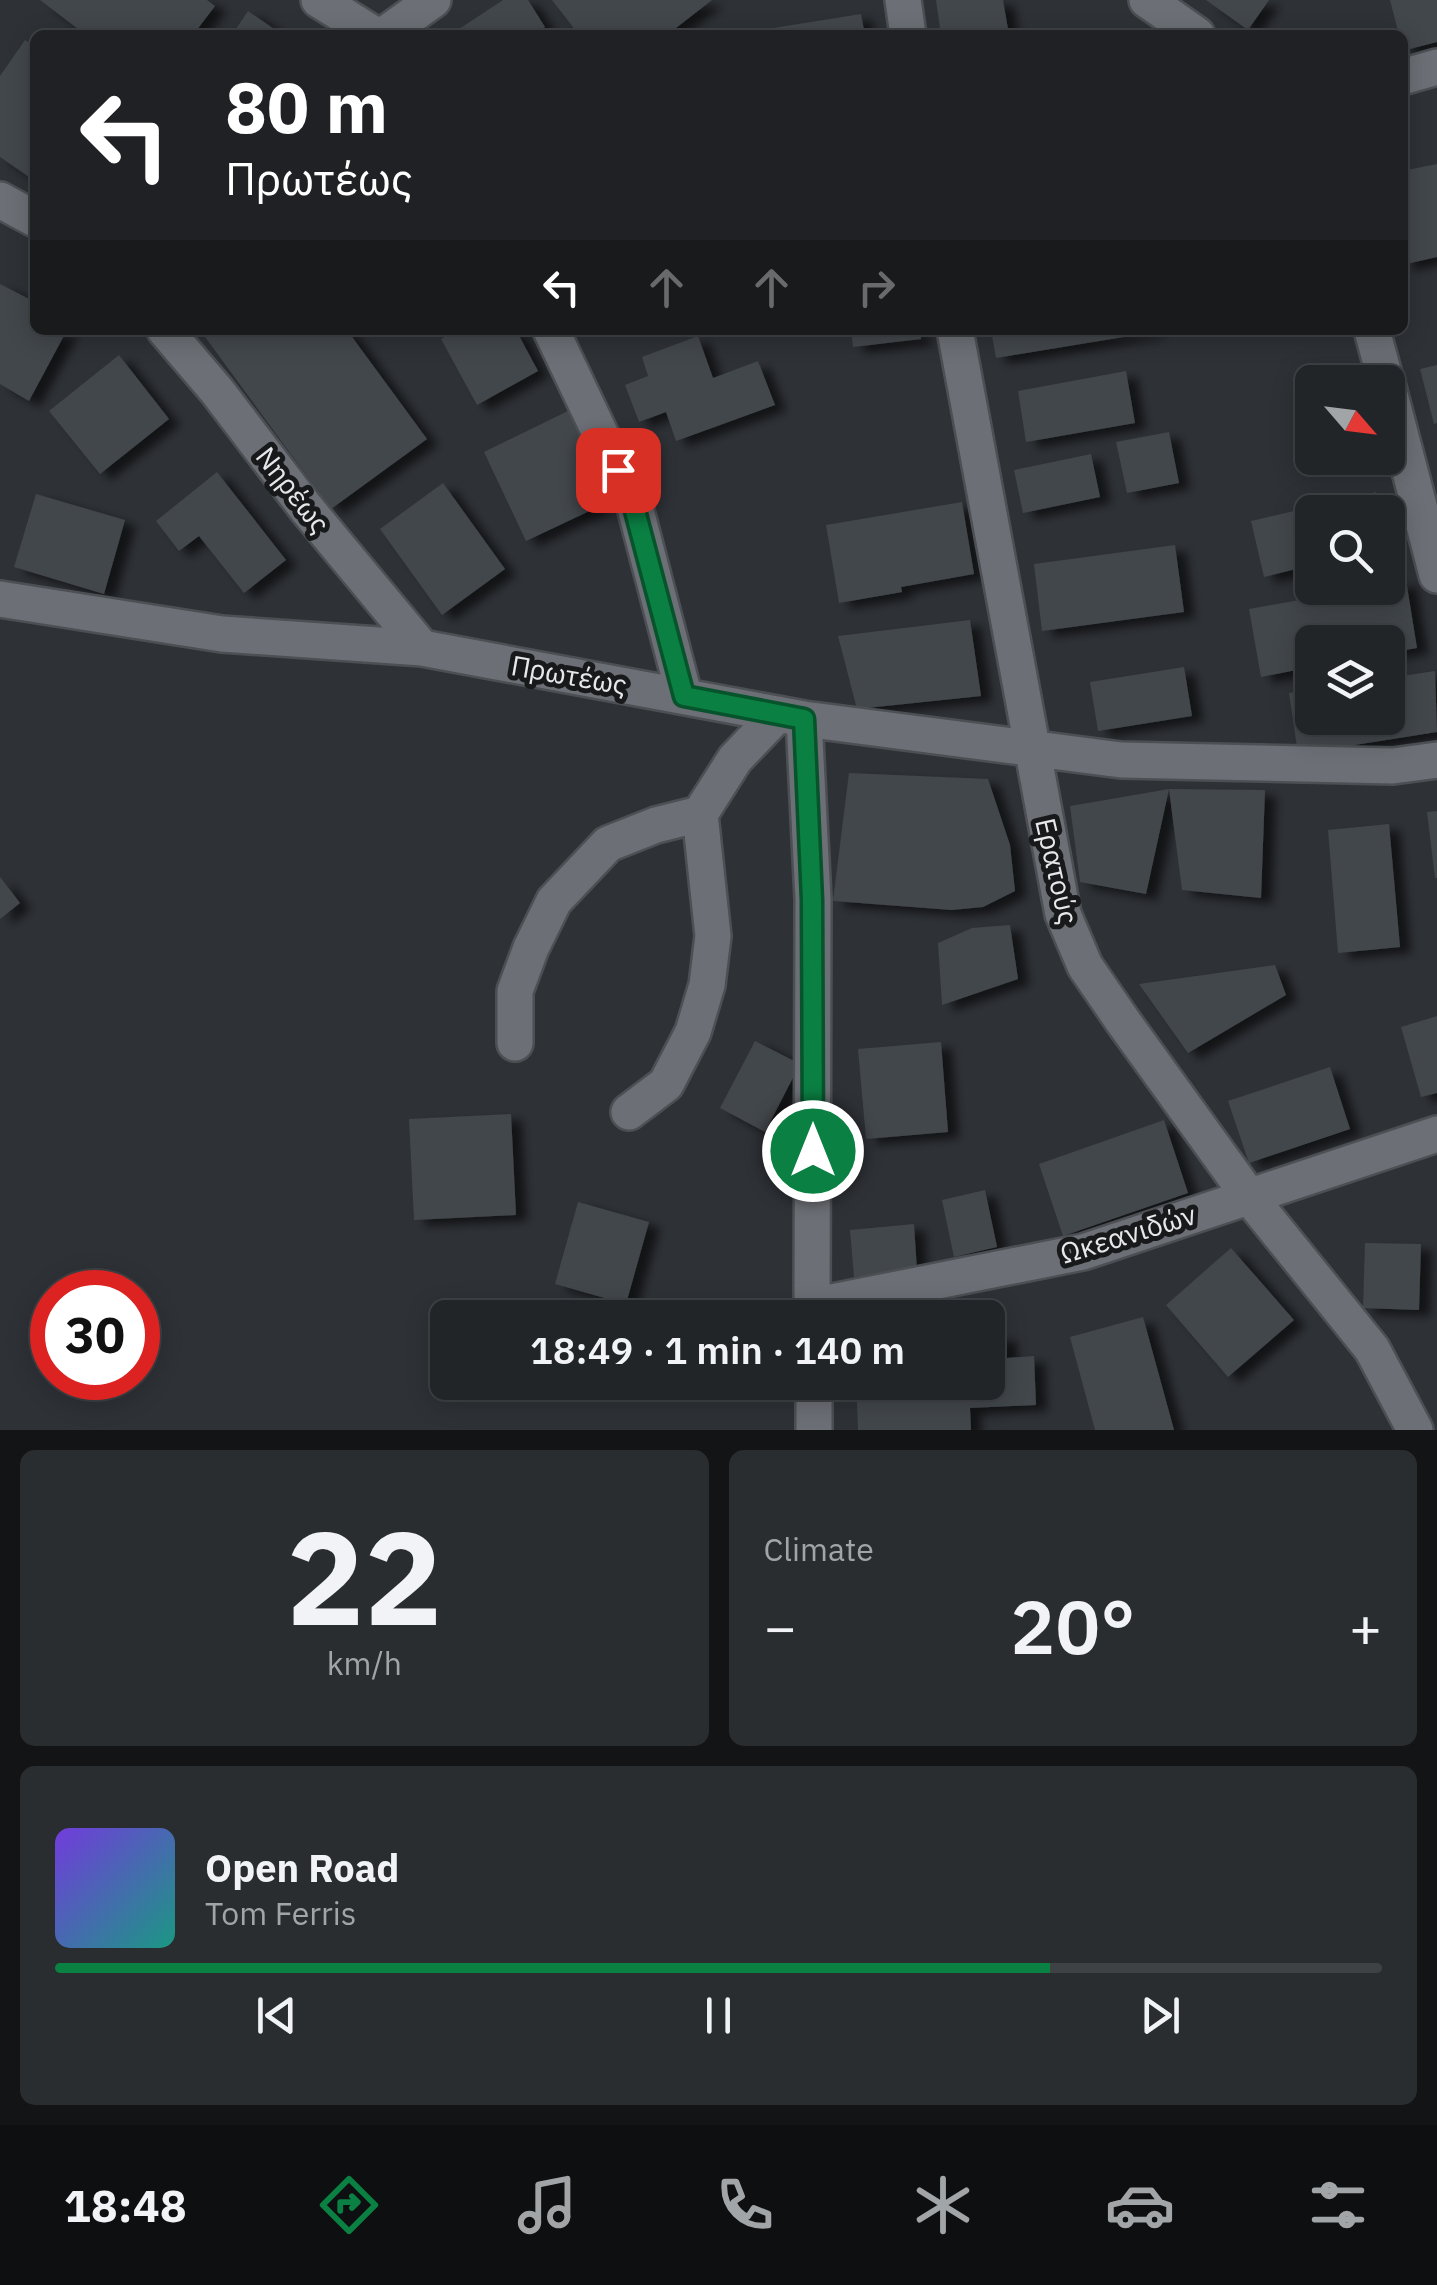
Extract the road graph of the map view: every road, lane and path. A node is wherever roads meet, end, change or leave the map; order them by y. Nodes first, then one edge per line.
1 (319, 0) edge
2 (433, 0) edge
3 (904, 0) edge
4 (1146, 0) edge
5 (367, 30) edge
6 (391, 30) edge
7 (907, 30) edge
8 (1190, 30) edge
9 (1437, 67) edge
10 (1408, 75) edge
11 (0, 200) edge
12 (30, 215) edge
13 (169, 335) edge
14 (553, 335) edge
15 (956, 335) edge
16 (1373, 335) edge
17 (1382, 365) edge
18 (1405, 453) edge
19 (1437, 574) edge
20 (0, 599) edge
21 (422, 648) junction
22 (684, 696) junction
23 (791, 716) junction
24 (1031, 746) junction
25 (1437, 760) edge
26 (700, 814) junction
27 (515, 1043) dead end
28 (629, 1112) dead end
29 (1437, 1134) edge
30 (1248, 1196) junction
31 (812, 1300) edge
32 (866, 1300) edge
33 (814, 1400) edge
34 (814, 1430) edge
35 (1414, 1430) edge

1 - 5 street
2 - 6 street
3 - 7 street
4 - 8 street
9 - 10 street
11 - 12 street
13 - 21 street, Νηρέως
14 - 22 street
15 - 24 street, Ερατούς
16 - 17 street
18 - 19 street
20 - 21 street, Πρωτέως
21 - 22 street, Πρωτέως
22 - 23 street, Πρωτέως
23 - 24 street, Πρωτέως
23 - 26 street
23 - 31 street
24 - 25 street, Πρωτέως
24 - 30 street, Ερατούς
26 - 27 street
26 - 28 street
29 - 30 street, Ωκεανιδών
30 - 32 street, Ωκεανιδών
30 - 35 street, Ερατούς
33 - 34 street

